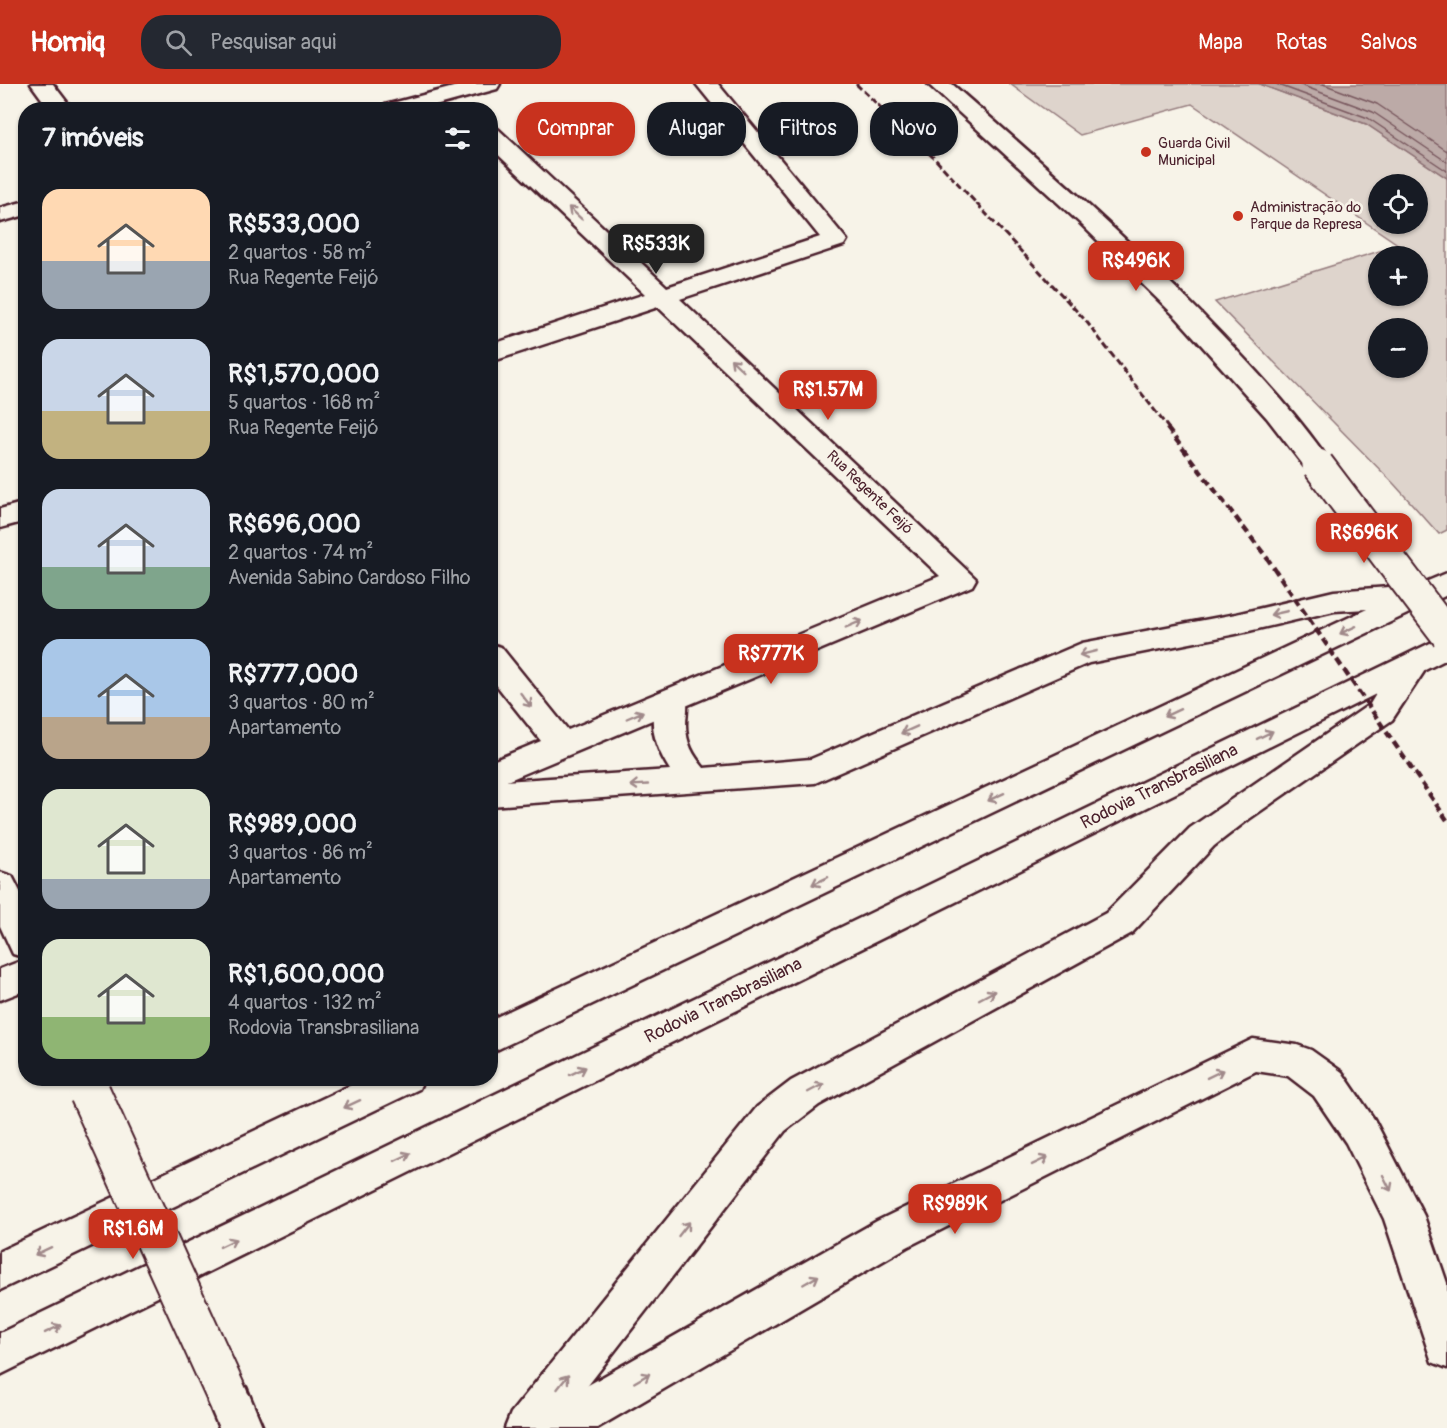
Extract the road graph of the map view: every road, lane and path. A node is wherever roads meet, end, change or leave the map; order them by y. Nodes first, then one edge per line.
1 (42, 84) edge
2 (489, 84) edge
3 (707, 84) edge
4 (939, 84) edge
5 (443, 89) edge
6 (56, 102) edge
7 (412, 102) edge
8 (457, 102) edge
9 (498, 141) edge
10 (18, 210) edge
11 (0, 215) edge
12 (664, 296) junction
13 (498, 351) edge
14 (18, 513) edge
15 (0, 519) edge
16 (1434, 589) edge
17 (1447, 635) edge
18 (1447, 646) edge
19 (1413, 663) junction
20 (498, 665) edge
21 (672, 700) junction
22 (562, 745) junction
23 (498, 773) edge
24 (696, 782) junction
25 (498, 794) edge
26 (0, 886) edge
27 (18, 926) edge
28 (18, 977) edge
29 (0, 985) edge
30 (498, 1034) edge
31 (87, 1086) edge
32 (388, 1086) edge
33 (0, 1271) edge
34 (1447, 1348) edge
35 (0, 1355) edge
36 (236, 1415) edge
37 (527, 1428) edge
38 (555, 1428) edge

1 - 6 main road
2 - 5 main road
3 - 12 main road
4 - 17 main road, bridge
5 - 7 main road
5 - 8 main road
12 -> 9 main road, Rua Regente Feijó
10 - 11 main road
12 - 13 main road
21 -> 12 main road, Rua Regente Feijó
14 - 15 main road
16 -> 24 main road
16 -> 30 main road
18 - 19 main road, Rodovia Transbrasiliana
35 -> 19 main road, Rodovia Transbrasiliana
37 -> 19 main road
20 -> 22 main road
22 -> 21 main road
21 - 24 main road
22 - 23 main road
24 -> 25 main road
26 - 27 main road
28 - 29 main road
31 - 36 main road, bridge
32 -> 33 main road
38 -> 34 main road

